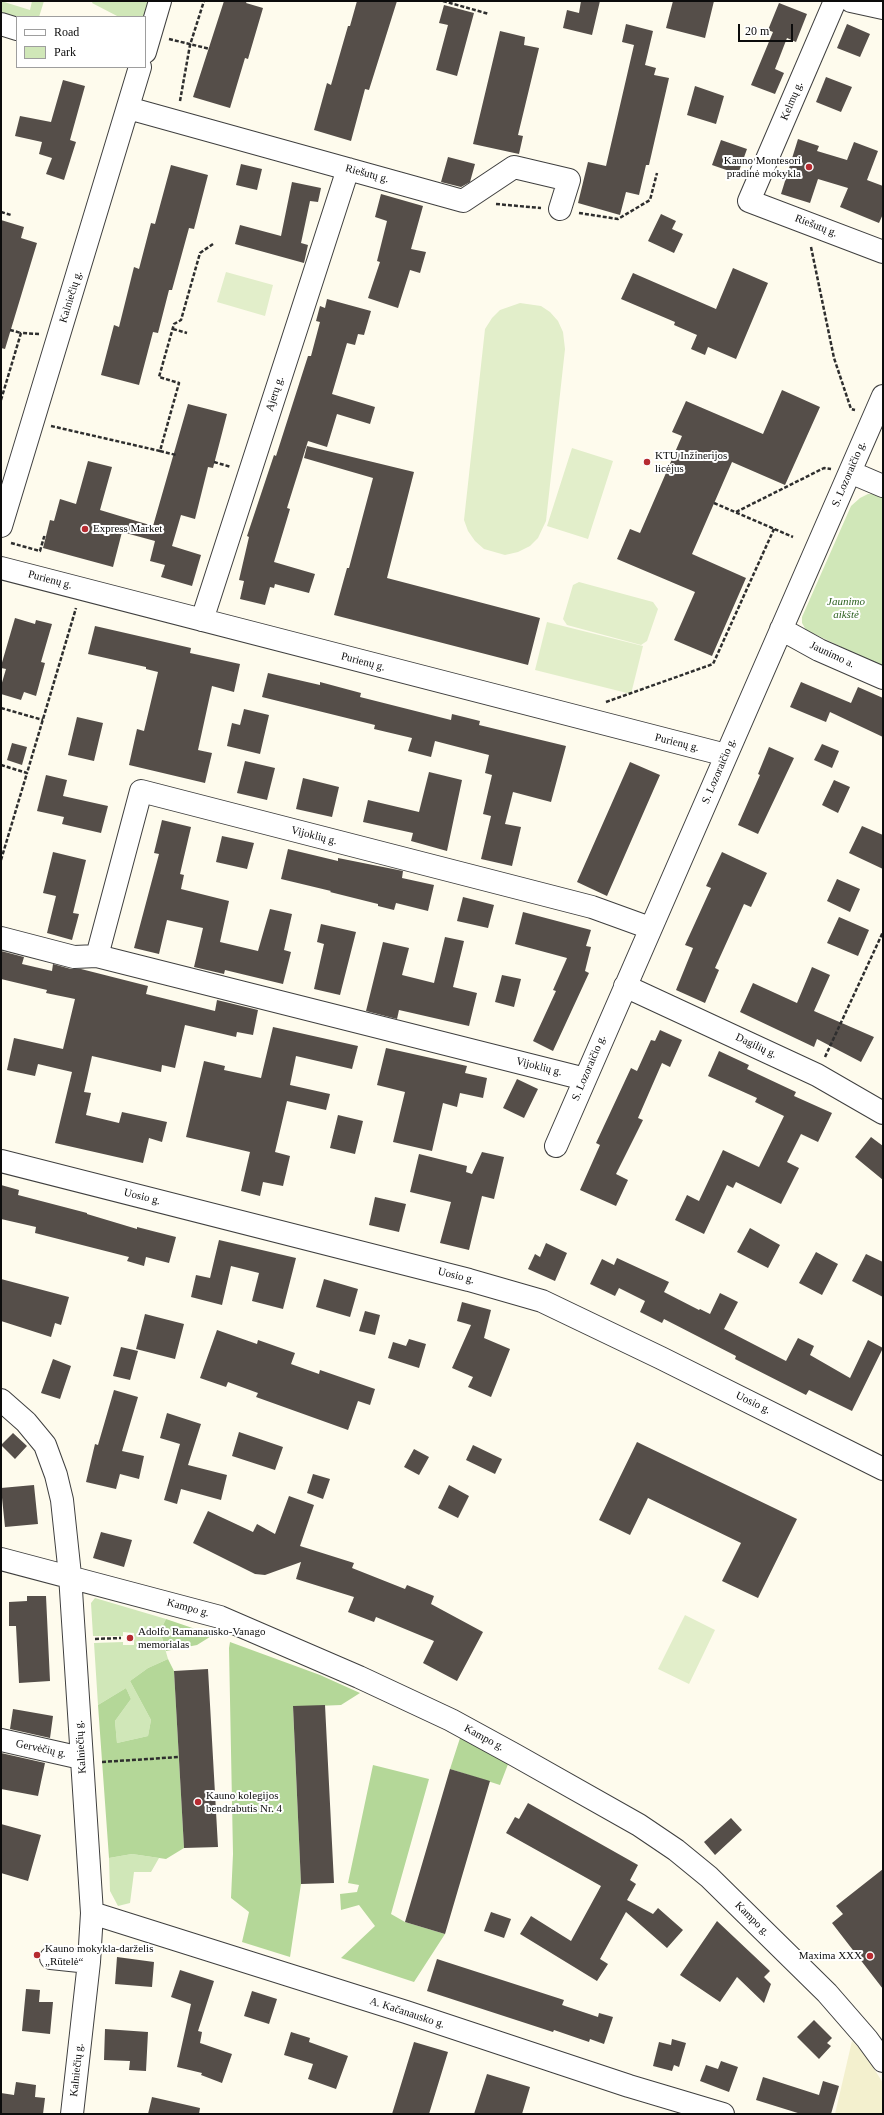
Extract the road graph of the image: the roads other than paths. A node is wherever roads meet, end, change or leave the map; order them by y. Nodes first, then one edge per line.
1 (160, 1) edge
2 (835, 1) edge
3 (851, 1) edge
4 (883, 8) edge
5 (1, 24) edge
6 (16, 29) edge
7 (146, 49) edge
8 (140, 68) edge
9 (128, 108) junction
10 (348, 168) junction
11 (749, 201) joint
12 (560, 209) dead end
13 (883, 252) edge
14 (883, 396) edge
15 (850, 472) junction
16 (883, 486) edge
17 (4, 534) edge
18 (1, 568) edge
19 (202, 620) junction
20 (781, 629) junction
21 (883, 678) edge
22 (726, 755) junction
23 (650, 928) junction
24 (1, 938) edge
25 (97, 956) junction
26 (625, 986) junction
27 (585, 1079) junction
28 (883, 1113) edge
29 (556, 1146) dead end
30 (1, 1161) edge
31 (1, 1400) edge
32 (883, 1469) edge
33 (1, 1559) edge
34 (70, 1576) junction
35 (1, 1740) edge
36 (82, 1760) junction
37 (92, 1913) junction
38 (51, 1958) dead end
39 (90, 1962) junction
40 (883, 2060) edge
41 (72, 2114) edge
42 (723, 2114) edge

1 - 7 street
2 - 11 street, Kelmų g.
3 - 4 street
5 - 6 street
8 - 9 street, Kalniečių g.
9 - 10 street, Riešutų g.
9 - 17 street, Kalniečių g.
10 - 12 street, Riešutų g.
10 - 19 street, Ajerų g.
11 - 13 street, Riešutų g.
14 - 15 street, S. Lozoraičio g.
15 - 16 street
15 - 20 street, S. Lozoraičio g.
18 - 19 street, Purienų g.
19 - 22 street, Purienų g.
20 - 21 street, Jaunimo a.
20 - 22 street, S. Lozoraičio g.
22 - 23 street, S. Lozoraičio g.
23 - 25 street, Vijoklių g.
23 - 26 street, S. Lozoraičio g.
24 - 25 street, Vijoklių g.
25 - 27 street, Vijoklių g.
26 - 27 street, S. Lozoraičio g.
26 - 28 street, Dagilių g.
27 - 29 street, S. Lozoraičio g.
30 - 32 street, Uosio g.
31 - 34 street, Kalniečių g.
33 - 34 street, Kampo g.
34 - 36 street, Kalniečių g.
34 - 40 street, Kampo g.
35 - 36 street, Gervėčių g.
36 - 37 street, Kalniečių g.
37 - 39 street, Kalniečių g.
37 - 42 street, A. Kačanausko g.
38 - 39 street
39 - 41 street, Kalniečių g.

